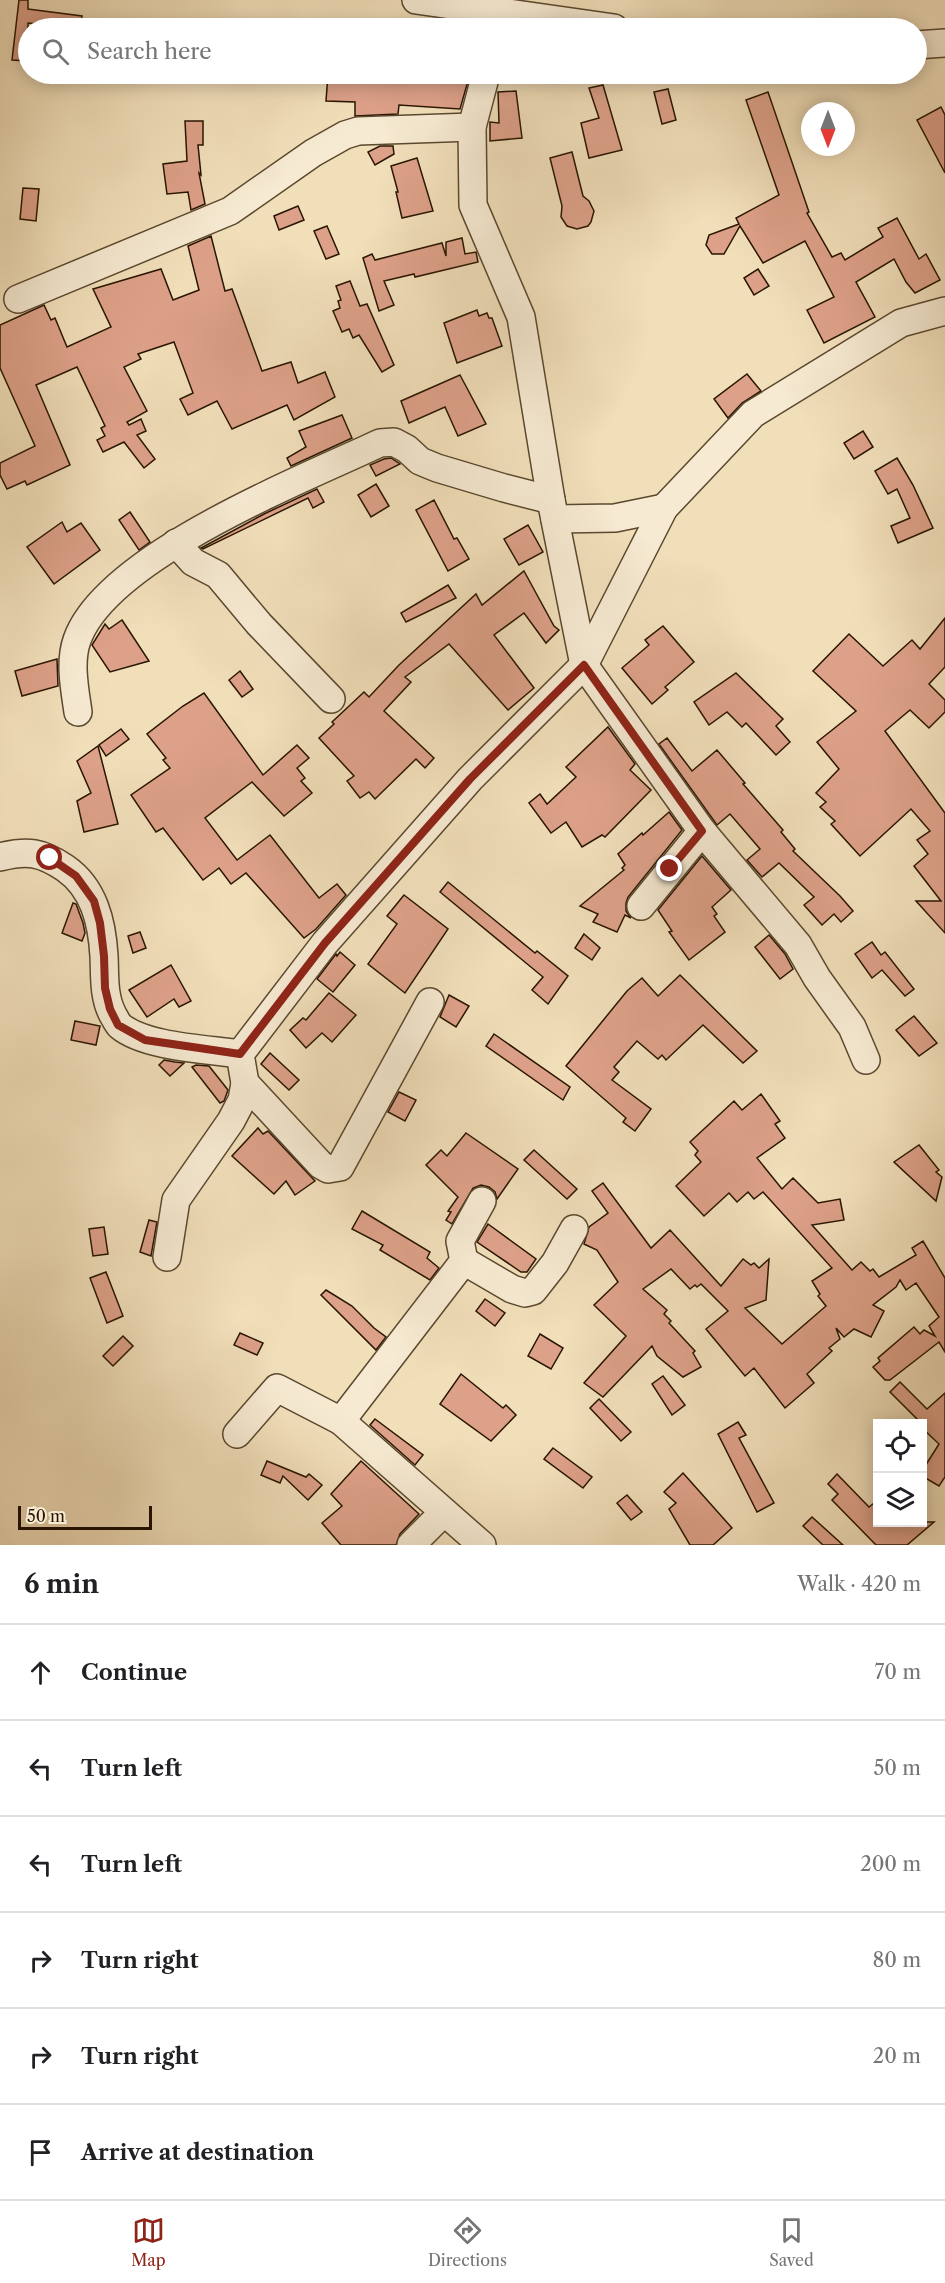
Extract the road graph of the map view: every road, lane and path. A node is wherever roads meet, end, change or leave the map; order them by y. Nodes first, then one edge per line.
1 (416, 0) edge
2 (492, 18) edge
3 (945, 43) edge
4 (927, 44) edge
5 (483, 84) edge
6 (472, 127) junction
7 (18, 299) dead end
8 (945, 311) edge
9 (664, 508) junction
10 (553, 509) junction
11 (176, 543) junction
12 (584, 665) junction
13 (331, 699) dead end
14 (78, 712) dead end
15 (702, 831) junction
16 (0, 857) edge
17 (641, 906) dead end
18 (430, 1002) dead end
19 (240, 1054) junction
20 (866, 1060) dead end
21 (245, 1083) junction
22 (482, 1201) dead end
23 (574, 1228) dead end
24 (167, 1257) dead end
25 (464, 1261) junction
26 (341, 1421) junction
27 (237, 1434) dead end
28 (444, 1512) junction
29 (411, 1545) edge
30 (482, 1545) edge

1 - 2 street
3 - 4 street
5 - 6 street
6 - 7 street
6 - 10 street
8 - 9 street
9 - 10 street
9 - 12 street
10 - 11 street
10 - 12 street
11 - 13 street
11 - 14 street
12 - 15 street
12 - 19 street
15 - 17 street
15 - 20 street
16 - 19 street
18 - 21 street
19 - 21 street
21 - 24 street
22 - 25 street
23 - 25 street
25 - 26 street
26 - 27 street
26 - 28 street
28 - 29 street
28 - 30 street

